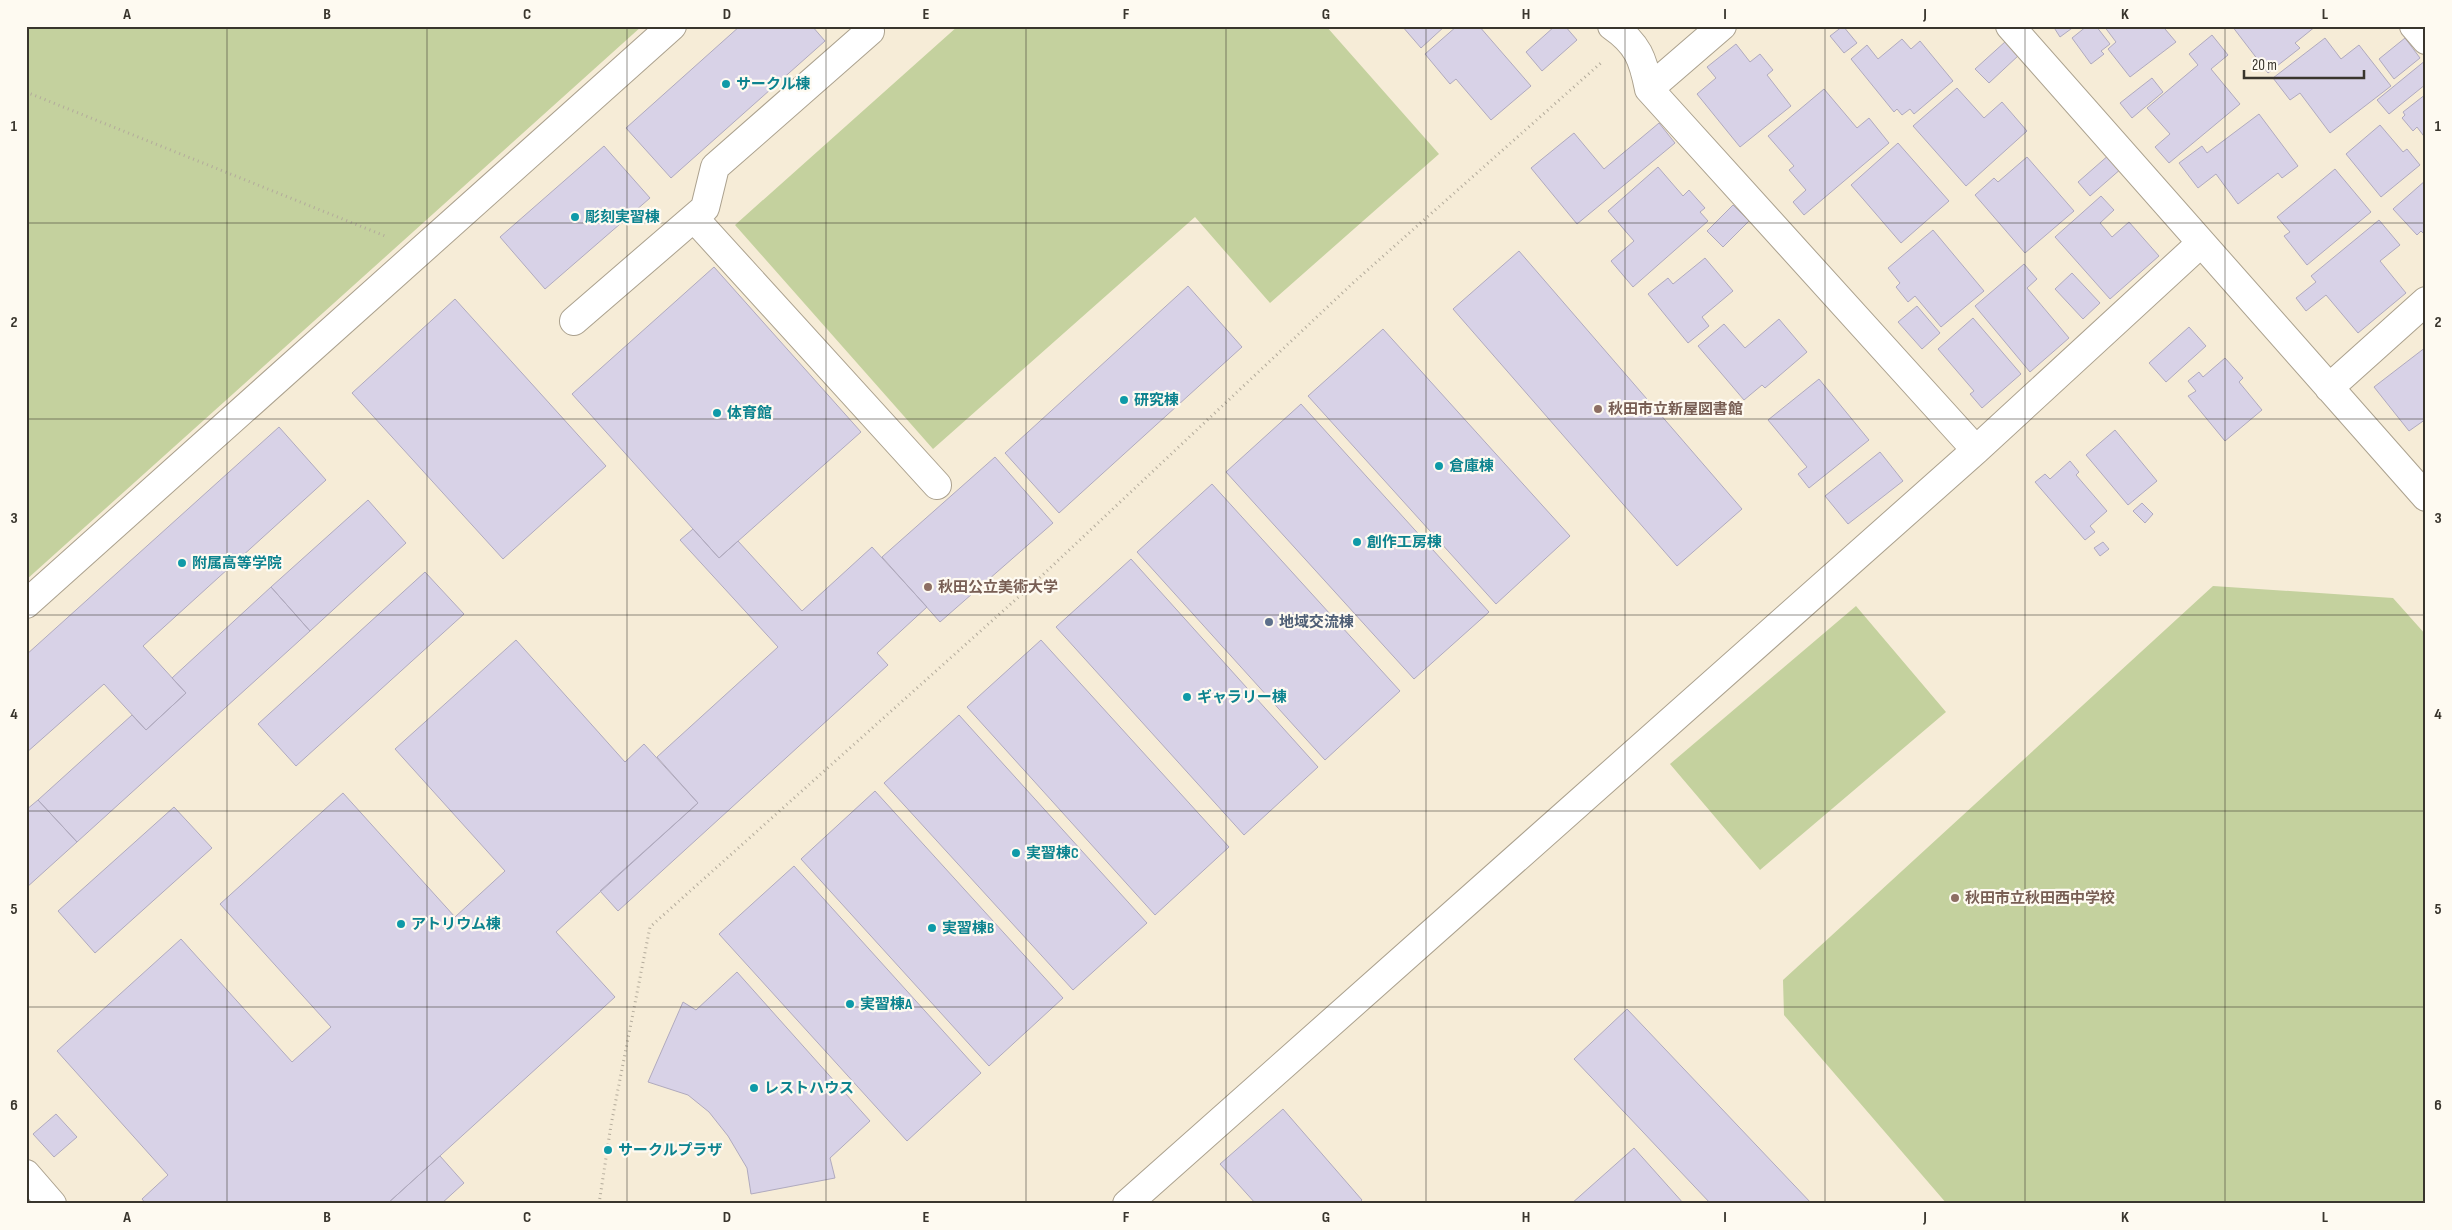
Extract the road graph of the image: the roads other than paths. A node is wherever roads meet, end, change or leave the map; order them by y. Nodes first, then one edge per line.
1 (672, 26) edge
2 (866, 26) edge
3 (1722, 26) edge
4 (2010, 26) edge
5 (2414, 26) edge
6 (1621, 32) edge
7 (2426, 40) edge
8 (1648, 89) junction
9 (694, 218) junction
10 (2201, 243) junction
11 (2426, 301) edge
12 (574, 321) dead end
13 (2329, 388) junction
14 (1976, 450) junction
15 (937, 485) dead end
16 (2426, 497) edge
17 (26, 604) edge
18 (26, 1174) edge
19 (52, 1204) edge
20 (1127, 1204) edge

1 - 17 street
2 - 9 street
3 - 8 street
4 - 10 street
5 - 7 street
6 - 8 street
8 - 14 street
9 - 12 street
9 - 15 street
10 - 13 street
10 - 14 street
11 - 13 street
13 - 16 street
14 - 20 street
18 - 19 street

